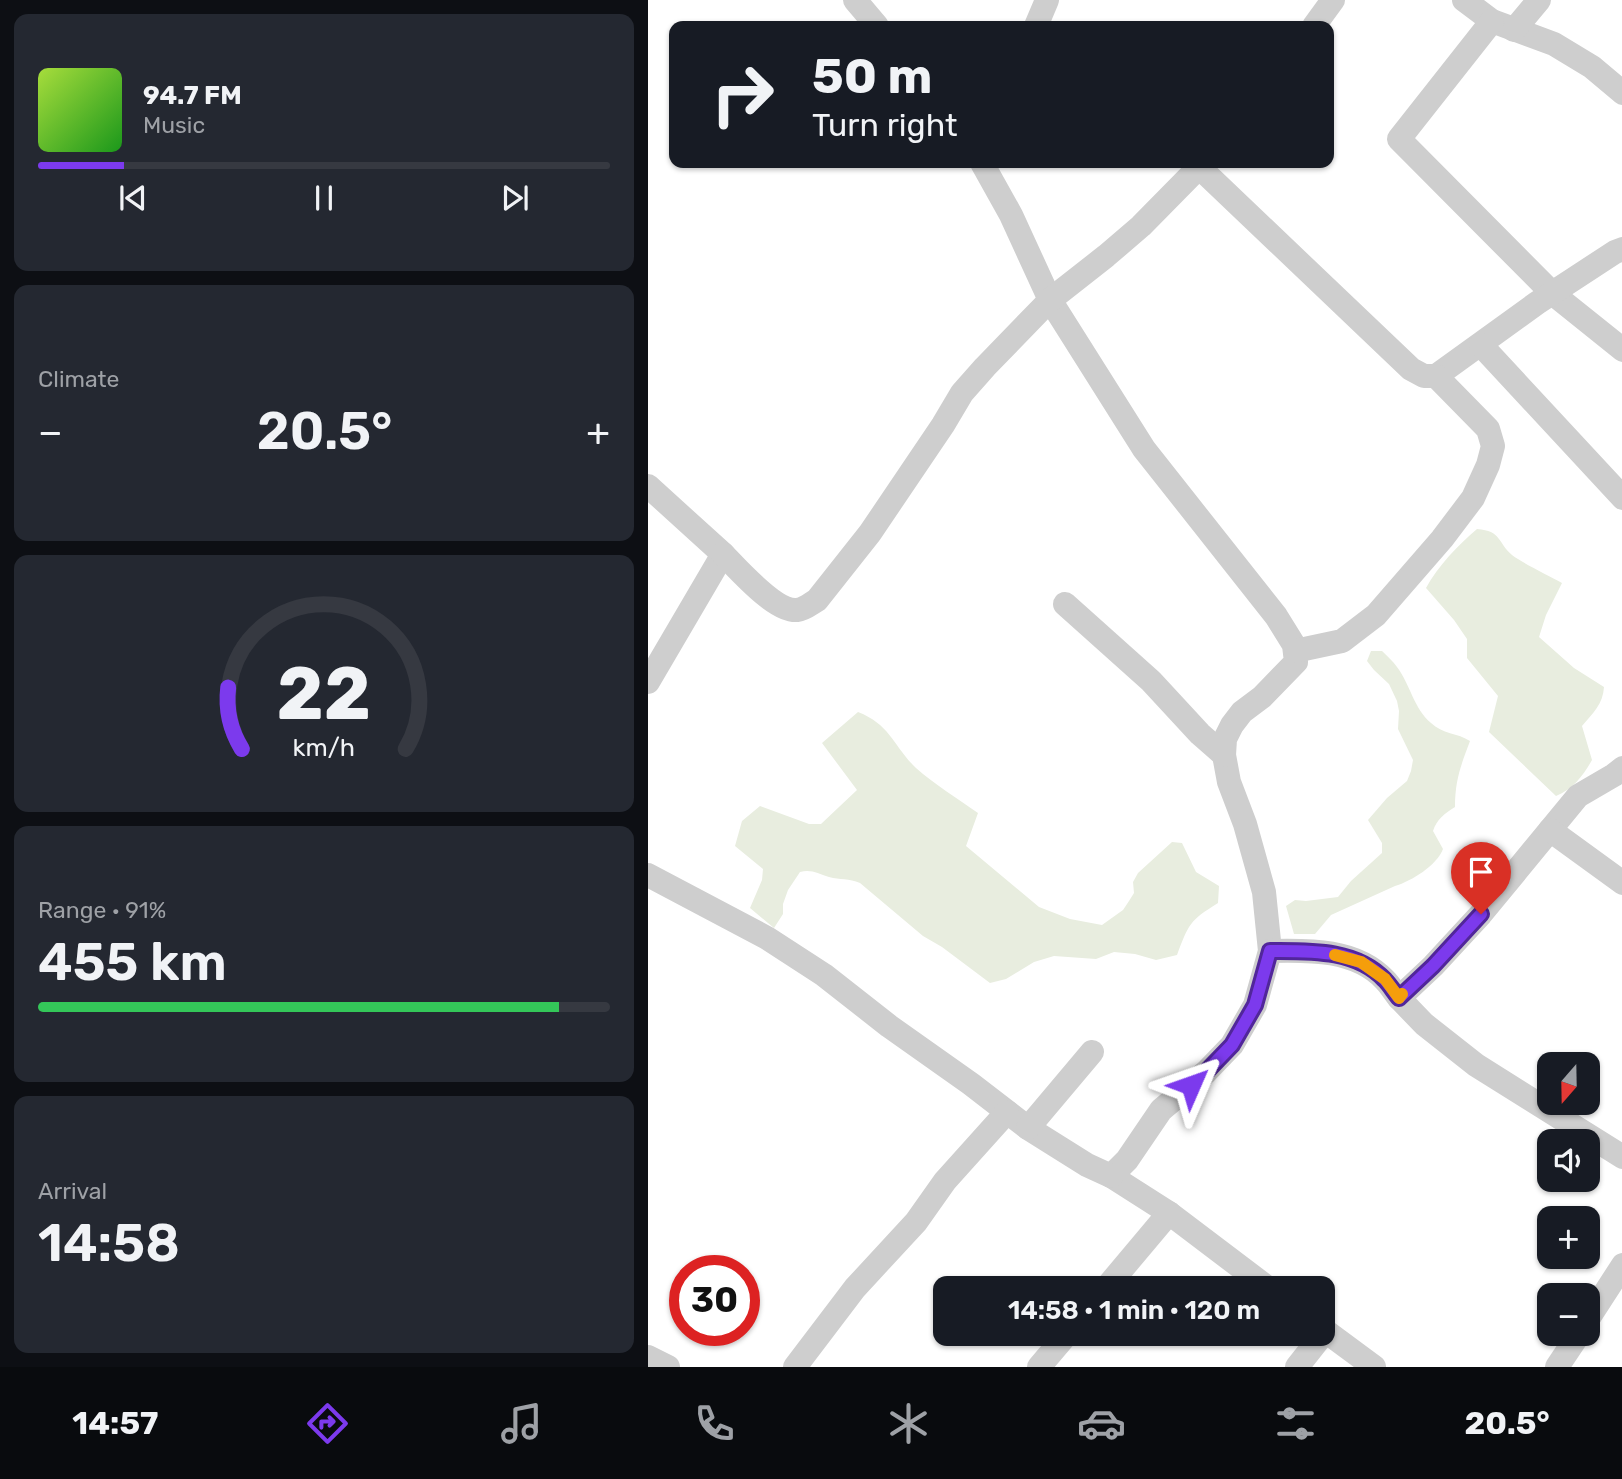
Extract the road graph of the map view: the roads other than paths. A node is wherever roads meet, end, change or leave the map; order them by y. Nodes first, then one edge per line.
1 (855, 0) edge
2 (1048, 0) edge
3 (1333, 0) edge
4 (1464, 0) edge
5 (1539, 0) edge
6 (873, 21) edge
7 (1038, 21) edge
8 (1318, 21) edge
9 (1503, 26) junction
10 (1623, 93) edge
11 (985, 168) edge
12 (1198, 168) edge
13 (1204, 168) edge
14 (1623, 249) edge
15 (1552, 293) junction
16 (1050, 300) junction
17 (1481, 345) junction
18 (1623, 351) edge
19 (1436, 376) junction
20 (648, 486) edge
21 (1623, 498) edge
22 (723, 554) junction
23 (1065, 604) dead end
24 (1295, 651) junction
25 (648, 682) edge
26 (1224, 755) junction
27 (1623, 768) edge
28 (1550, 830) junction
29 (648, 875) edge
30 (1623, 883) edge
31 (1270, 951) junction
32 (1399, 998) junction
33 (1092, 1052) dead end
34 (1007, 1112) junction
35 (1028, 1128) junction
36 (1623, 1157) edge
37 (1111, 1176) junction
38 (1169, 1213) junction
39 (1623, 1265) edge
40 (1116, 1276) edge
41 (1252, 1276) edge
42 (1600, 1300) edge
43 (1335, 1340) edge
44 (1057, 1346) edge
45 (1313, 1346) edge
46 (1571, 1346) edge
47 (648, 1357) edge
48 (668, 1367) edge
49 (795, 1367) edge
50 (1039, 1367) edge
51 (1297, 1367) edge
52 (1374, 1367) edge
53 (1557, 1367) edge

1 - 6 street
2 - 7 street
3 - 8 street
4 - 9 street
5 - 9 street
9 - 10 street
9 - 15 street
11 - 16 street
12 - 16 street
13 - 19 street
14 - 15 street
15 - 17 street
15 - 18 street
16 - 22 street
16 - 24 street
17 - 19 street
17 - 21 street
19 - 24 street
20 - 22 street
22 - 25 street
23 - 26 street
24 - 26 street
26 - 31 street
27 - 28 street
28 - 30 street
28 - 32 street
29 - 34 street
31 - 32 street
31 - 37 street
32 - 36 street
33 - 35 street
34 - 35 street
34 - 49 street
35 - 37 street
37 - 38 street
38 - 40 street
38 - 41 street
39 - 42 street
43 - 52 street
44 - 50 street
45 - 51 street
46 - 53 street
47 - 48 street

